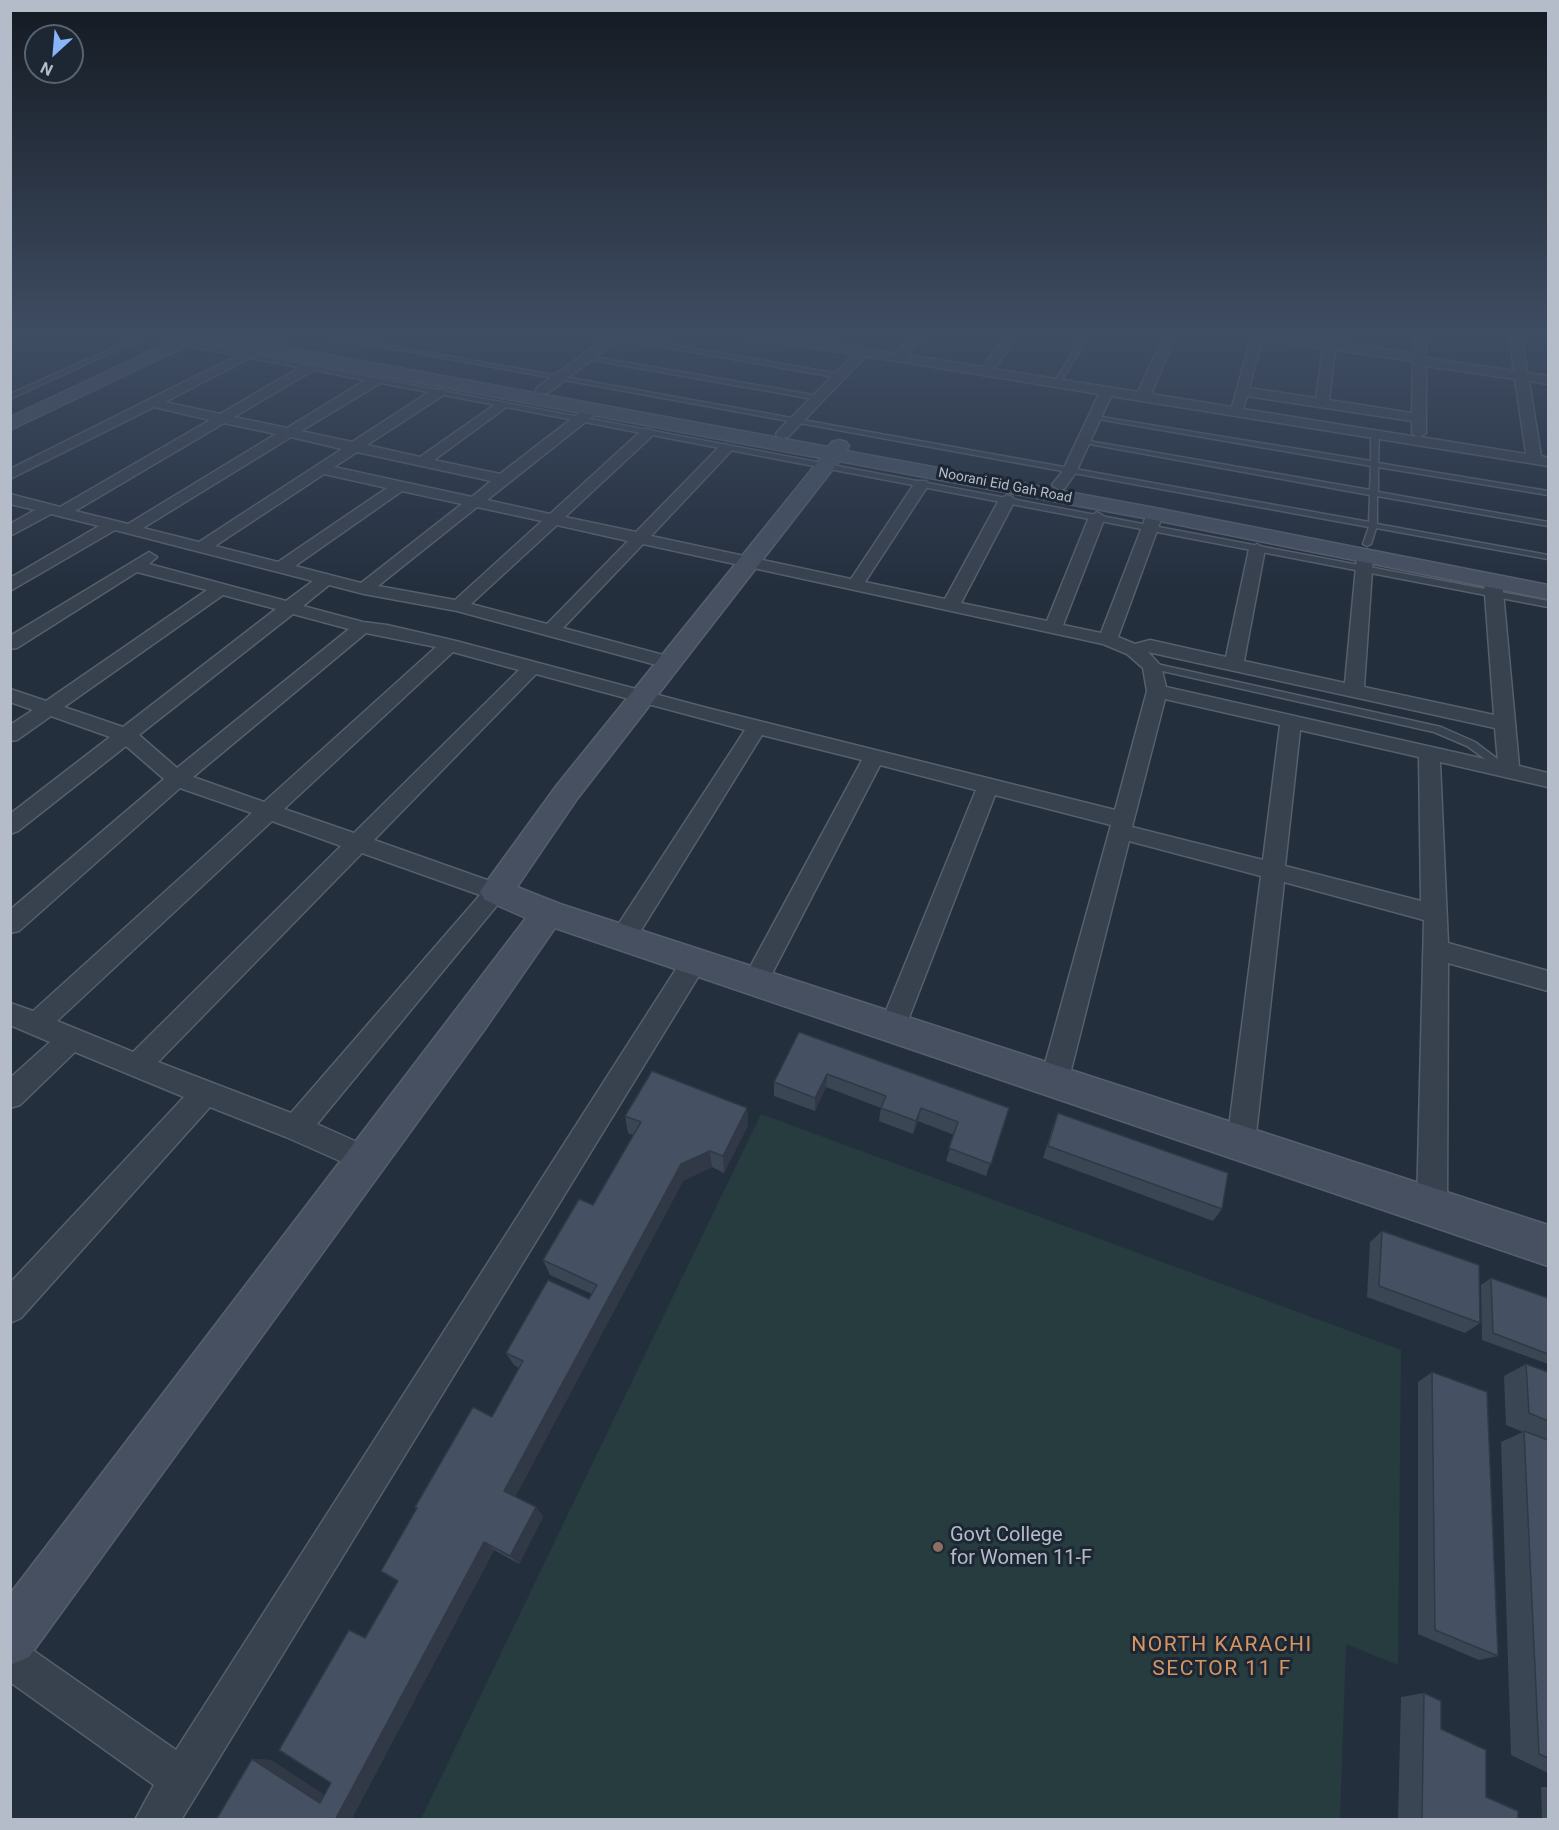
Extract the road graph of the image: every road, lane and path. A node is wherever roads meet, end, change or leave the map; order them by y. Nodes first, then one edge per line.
1 (122, 418) edge
2 (222, 418) edge
3 (224, 418) edge
4 (312, 418) edge
5 (398, 418) edge
6 (482, 418) edge
7 (581, 418) edge
8 (598, 418) edge
9 (607, 418) edge
10 (737, 418) edge
11 (799, 418) edge
12 (1095, 418) edge
13 (1097, 418) edge
14 (1276, 418) edge
15 (1419, 418) edge
16 (1527, 418) edge
17 (789, 428) junction
18 (288, 433) junction
19 (648, 433) junction
20 (1375, 434) junction
21 (1419, 441) junction
22 (1083, 442) junction
23 (355, 447) junction
24 (726, 447) junction
25 (833, 455) junction
26 (1533, 459) junction
27 (422, 462) junction
28 (1548, 462) edge
29 (1374, 464) junction
30 (322, 469) junction
31 (10, 475) edge
32 (1065, 478) junction
33 (501, 479) junction
34 (921, 484) junction
35 (399, 486) junction
36 (1374, 493) junction
37 (1548, 493) edge
38 (10, 499) edge
39 (1007, 500) junction
40 (472, 502) junction
41 (56, 510) junction
42 (1097, 518) junction
43 (553, 520) junction
44 (1153, 521) junction
45 (1548, 524) edge
46 (111, 526) junction
47 (129, 530) junction
48 (10, 531) edge
49 (639, 538) junction
50 (174, 542) junction
51 (201, 548) junction
52 (1257, 549) junction
53 (1367, 549) junction
54 (1548, 557) edge
55 (750, 562) junction
56 (136, 566) junction
57 (280, 568) junction
58 (1548, 578) edge
59 (326, 579) junction
60 (855, 585) junction
61 (10, 586) edge
62 (1493, 587) junction
63 (220, 589) junction
64 (364, 589) junction
65 (1548, 592) edge
66 (1548, 604) edge
67 (459, 606) junction
68 (950, 606) junction
69 (289, 608) junction
70 (362, 627) junction
71 (1053, 628) junction
72 (551, 631) junction
73 (1108, 640) junction
74 (10, 644) edge
75 (449, 645) junction
76 (1134, 650) junction
77 (671, 663) junction
78 (1234, 664) junction
79 (1152, 666) junction
80 (532, 667) junction
81 (1157, 691) junction
82 (1354, 691) junction
83 (10, 695) edge
84 (642, 697) junction
85 (49, 708) junction
86 (1291, 721) junction
87 (1505, 724) junction
88 (757, 727) junction
89 (10, 735) edge
90 (126, 736) junction
91 (1429, 753) junction
92 (874, 757) junction
93 (1509, 771) junction
94 (177, 779) junction
95 (1548, 780) edge
96 (988, 786) junction
97 (267, 812) junction
98 (10, 826) edge
99 (1120, 826) junction
100 (357, 844) junction
101 (1273, 871) junction
102 (496, 892) junction
103 (548, 913) junction
104 (1433, 913) junction
105 (10, 924) edge
106 (623, 938) junction
107 (1434, 949) junction
108 (694, 962) junction
109 (1548, 981) edge
110 (755, 982) junction
111 (10, 1013) edge
112 (36, 1024) junction
113 (892, 1028) junction
114 (71, 1039) junction
115 (137, 1066) junction
116 (1054, 1082) junction
117 (206, 1092) junction
118 (10, 1095) edge
119 (296, 1128) junction
120 (1241, 1143) junction
121 (367, 1160) junction
122 (1432, 1206) junction
123 (1548, 1246) edge
124 (10, 1307) edge
125 (10, 1638) edge
126 (10, 1658) edge
127 (181, 1779) junction
128 (156, 1820) edge

1 - 31 street
2 - 41 street
3 - 18 street
4 - 18 street
5 - 23 street
6 - 27 street
7 - 33 street
8 - 19 lane
9 - 25 main road, Noorani Eid Gah Road
10 - 17 main road, Noorani Eid Gah Road
11 - 17 street
12 - 22 street
13 - 29 lane
14 - 20 street
15 - 21 street
16 - 26 street
17 - 25 main road, Noorani Eid Gah Road
17 - 32 lane
18 - 23 street
18 - 47 street
19 - 24 lane
19 - 43 street
20 - 21 street
20 - 29 lane
21 - 26 street
22 - 32 street
22 - 36 lane
23 - 27 street
23 - 30 street
24 - 25 lane
24 - 49 street
25 - 32 main road, Noorani Eid Gah Road
25 - 34 lane
25 - 44 main road, Noorani Eid Gah Road
25 - 55 main road
26 - 28 street
27 - 33 street
29 - 36 lane
29 - 37 lane
30 - 35 street
30 - 51 street
32 - 53 main road, Noorani Eid Gah Road
33 - 40 street
34 - 39 lane
34 - 60 street
35 - 40 street
35 - 57 street
36 - 45 lane
36 - 53 lane
38 - 41 street
39 - 42 lane
39 - 68 street
40 - 43 street
40 - 64 street
41 - 46 street
41 - 48 street
42 - 44 lane
42 - 71 street
43 - 49 street
43 - 67 street
44 - 52 lane
44 - 53 main road, Noorani Eid Gah Road
44 - 73 street
46 - 47 street
46 - 61 street
47 - 50 street
49 - 55 street
49 - 72 street
50 - 51 street
50 - 56 street
51 - 57 street
52 - 53 lane
52 - 78 street
53 - 54 lane
53 - 58 main road, Noorani Eid Gah Road
53 - 62 main road, Noorani Eid Gah Road
53 - 82 street
55 - 60 street
55 - 77 main road
56 - 63 street
56 - 74 street
57 - 59 street
59 - 64 street
59 - 69 street
60 - 68 street
62 - 65 main road, Noorani Eid Gah Road
62 - 66 lane
62 - 87 street
63 - 69 street
63 - 85 street
64 - 67 street
67 - 72 street
68 - 71 street
69 - 70 street
69 - 90 street
70 - 75 street
70 - 94 street
71 - 73 street
72 - 77 street
73 - 76 street
75 - 80 street
75 - 97 street
76 - 78 street
76 - 79 street
77 - 84 main road
78 - 82 street
79 - 81 street
79 - 93 lane
80 - 84 street
80 - 100 street
81 - 86 street
81 - 99 street
82 - 87 street
83 - 85 street
84 - 88 street
84 - 102 main road
85 - 89 street
85 - 90 street
86 - 91 street
86 - 101 street
87 - 93 street
88 - 92 street
88 - 106 street
90 - 94 street
90 - 98 street
91 - 93 street
91 - 104 street
92 - 96 street
92 - 110 street
93 - 95 street
94 - 97 street
94 - 105 street
96 - 99 street
96 - 113 street
97 - 100 street
97 - 112 street
99 - 101 street
99 - 116 street
100 - 102 street
100 - 115 street
101 - 104 street
101 - 120 street
102 - 103 main road
102 - 119 street
103 - 106 main road
103 - 121 main road
104 - 107 street
106 - 108 main road
107 - 109 street
107 - 122 street
108 - 110 main road
108 - 127 street
110 - 113 main road
111 - 112 street
112 - 114 street
113 - 116 main road
114 - 115 street
114 - 118 street
115 - 117 street
116 - 120 main road
117 - 119 street
117 - 124 street
119 - 121 street
120 - 122 main road
121 - 125 main road
122 - 123 main road
126 - 127 street
127 - 128 street

